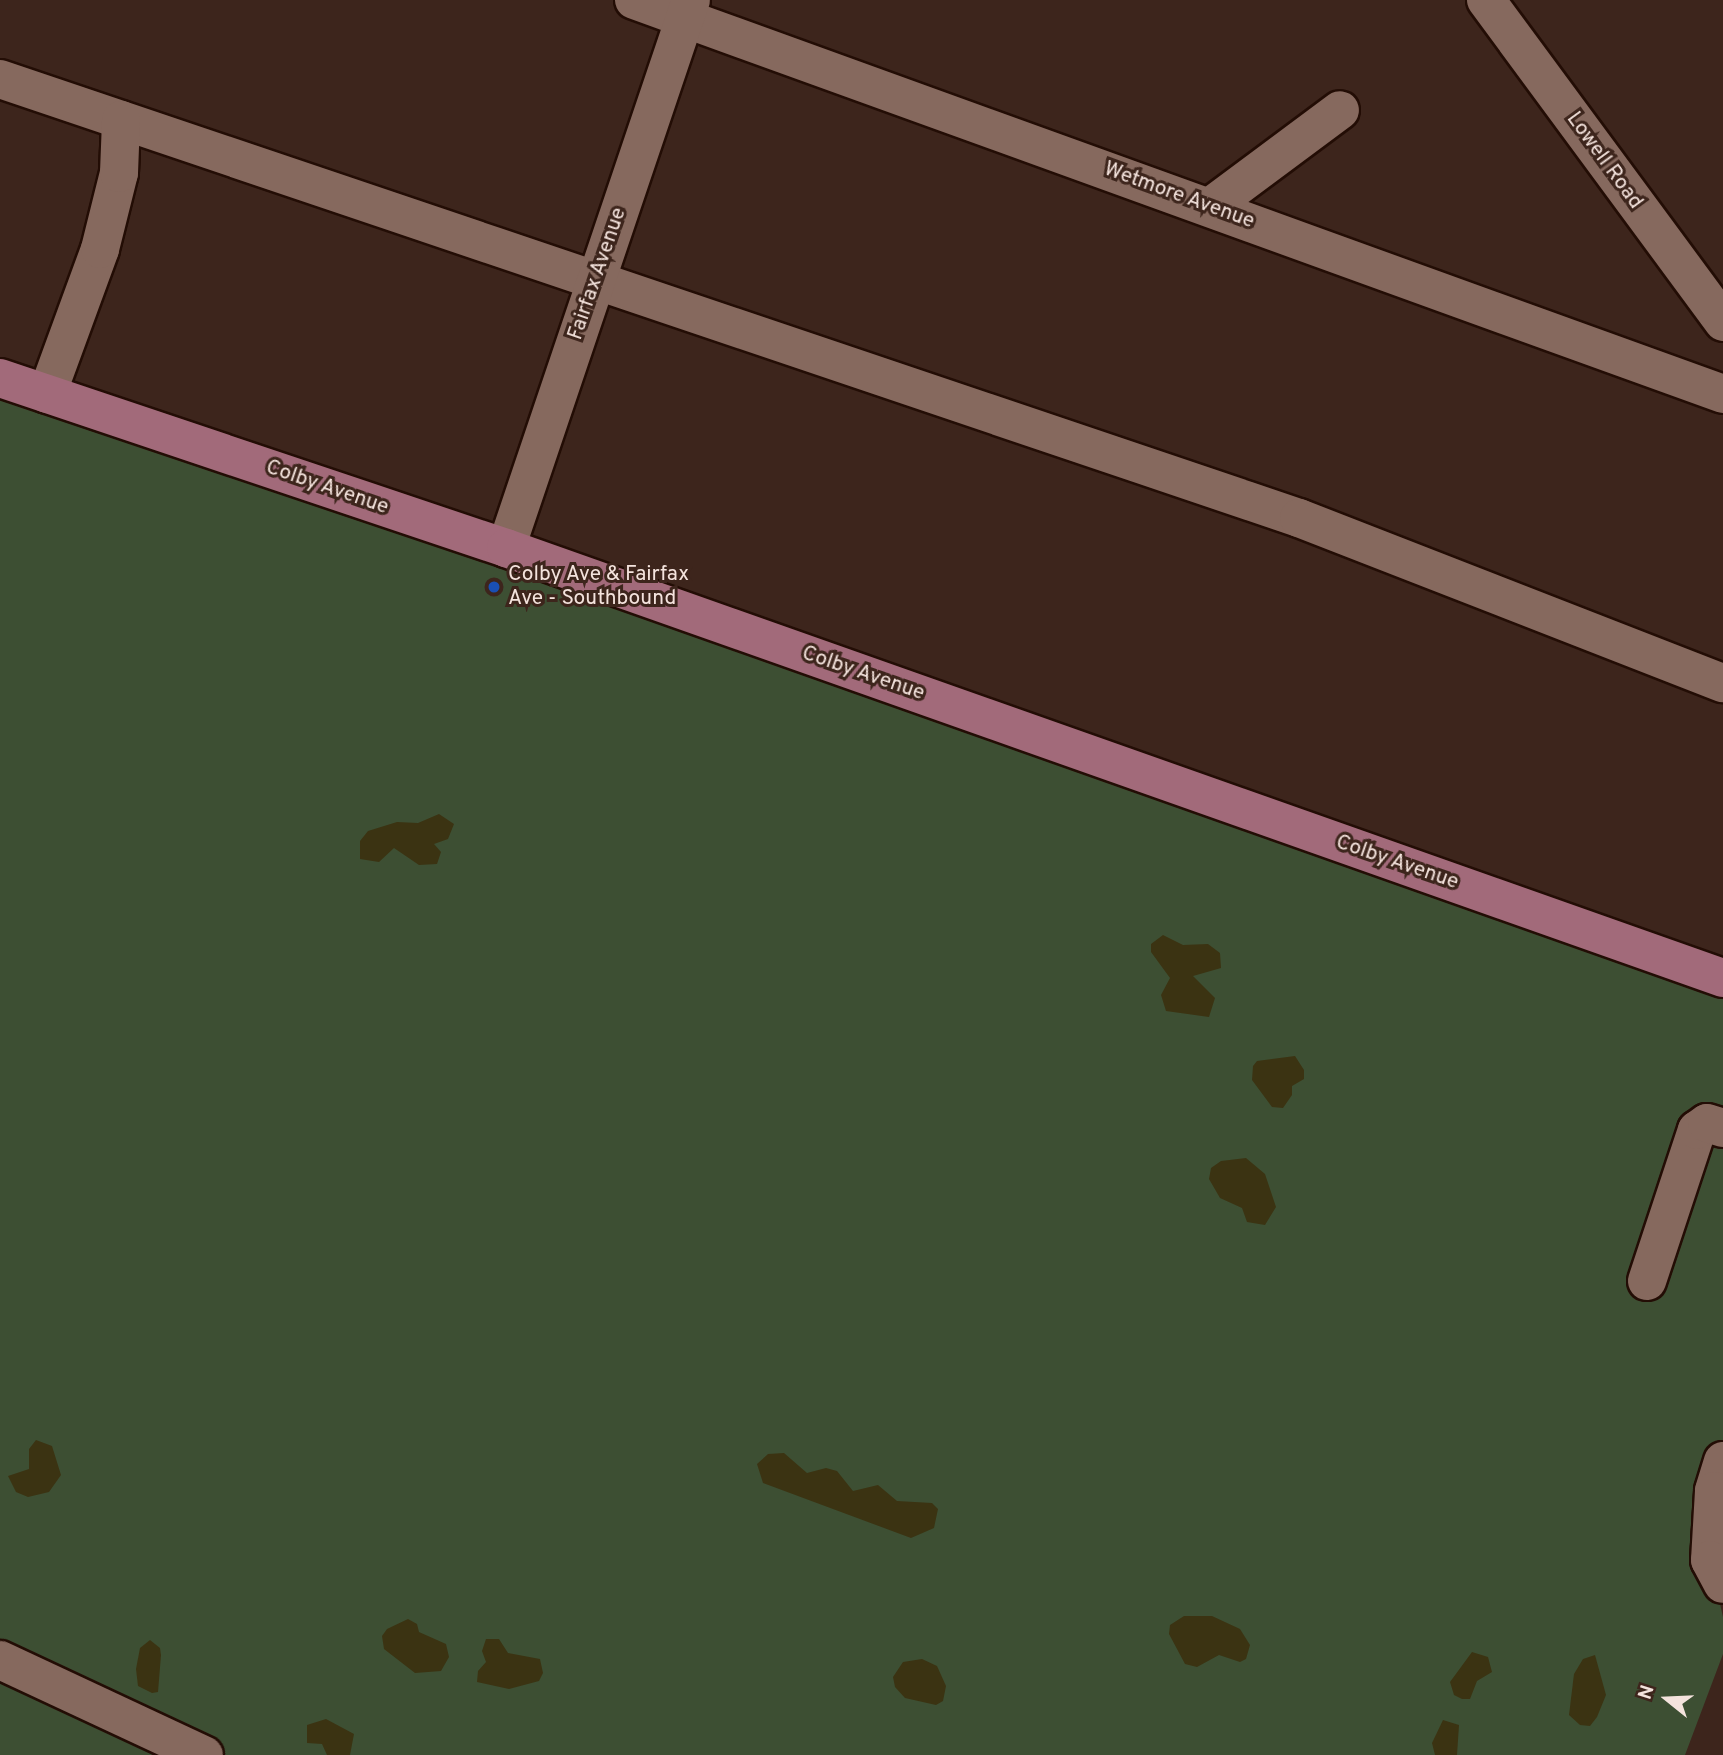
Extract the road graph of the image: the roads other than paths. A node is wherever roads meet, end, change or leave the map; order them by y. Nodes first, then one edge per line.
1 (634, 0) edge
2 (1486, 0) edge
3 (688, 9) edge
4 (0, 79) edge
5 (1340, 110) dead end
6 (121, 120) junction
7 (1210, 208) junction
8 (596, 282) junction
9 (1723, 322) edge
10 (0, 378) edge
11 (47, 394) junction
12 (1723, 394) edge
13 (506, 548) junction
14 (1723, 683) edge
15 (1723, 978) edge
16 (1723, 1128) edge
17 (1647, 1281) dead end
18 (1723, 1461) edge
19 (1716, 1572) edge
20 (0, 1660) edge
21 (204, 1755) edge

1 - 3 street, Wetmore Avenue
2 - 9 street, Lowell Road
3 - 7 street, Wetmore Avenue
3 - 8 street, Fairfax Avenue
4 - 6 street
5 - 7 street
6 - 8 street
6 - 11 street
7 - 12 street, Wetmore Avenue
8 - 13 street, Fairfax Avenue
8 - 14 street
10 - 11 main road, Colby Avenue
11 - 13 main road, Colby Avenue
13 - 15 main road, Colby Avenue
16 - 17 street
18 - 19 street
20 - 21 street

